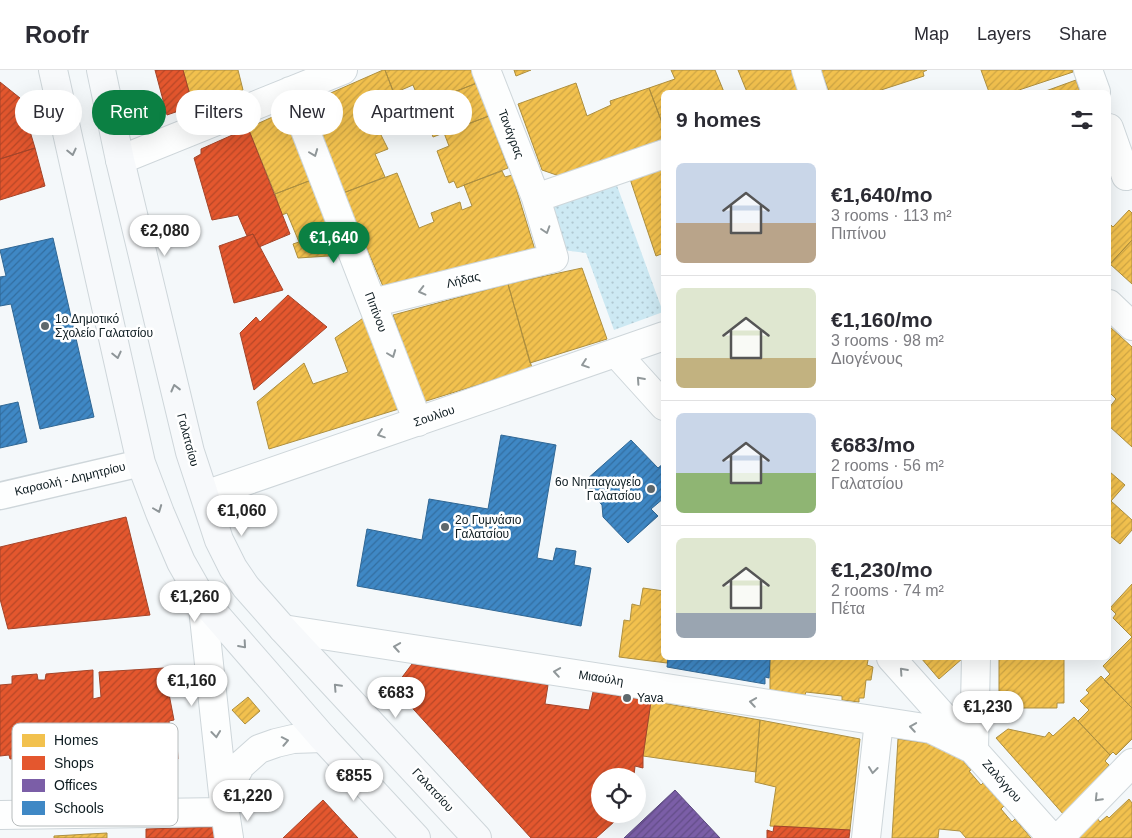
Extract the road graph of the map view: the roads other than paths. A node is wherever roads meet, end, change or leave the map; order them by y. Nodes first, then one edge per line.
1 (53, 70) edge
2 (101, 70) edge
3 (342, 70) edge
4 (486, 70) edge
5 (806, 70) edge
6 (1088, 70) edge
7 (292, 90) edge
8 (812, 90) edge
9 (1095, 90) edge
10 (271, 99) edge
11 (307, 135) edge
12 (1111, 136) edge
13 (661, 155) edge
14 (120, 160) junction
15 (1122, 177) edge
16 (536, 198) junction
17 (554, 258) joint
18 (372, 303) junction
19 (1111, 306) edge
20 (1132, 326) edge
21 (661, 337) edge
22 (616, 353) junction
23 (661, 403) edge
24 (418, 422) junction
25 (141, 463) junction
26 (205, 495) junction
27 (0, 496) edge
28 (202, 599) junction
29 (283, 629) junction
30 (893, 660) edge
31 (976, 660) edge
32 (879, 721) junction
33 (323, 738) junction
34 (974, 750) junction
35 (1132, 763) edge
36 (225, 812) junction
37 (178, 813) edge
38 (229, 838) edge
39 (416, 838) edge
40 (477, 838) edge
41 (866, 838) edge
42 (1052, 838) edge
43 (1059, 838) edge

1 -> 25 main road
2 - 14 main road, Γαλατσίου
3 - 7 street
4 - 16 street, Τανάγρας
5 - 8 street
6 - 9 street
10 - 14 street
11 -> 18 street, Πιπίνου
12 - 15 street
13 - 16 street
26 -> 14 main road, Γαλατσίου
16 -> 17 street, Τανάγρας
17 -> 18 street, Λήδας
18 -> 24 street, Πιπίνου
19 - 20 street
21 - 22 street, Σουλίου
23 -> 22 street
22 -> 24 street, Σουλίου
24 -> 26 street, Σουλίου
25 - 27 street, Καραολή - Δημητρίου
25 -> 28 main road
26 - 29 main road, Γαλατσίου
28 -> 33 main road
28 -> 36 street
32 -> 29 street, Μιαούλη
40 -> 29 main road, Γαλατσίου
34 -> 30 street, Ζαλόγγου
31 - 34 street
34 -> 32 street, Μιαούλη
32 -> 41 street
36 -> 33 street
33 - 39 main road
34 - 42 street, Ζαλόγγου
35 -> 43 street
36 - 37 street
36 - 38 street

